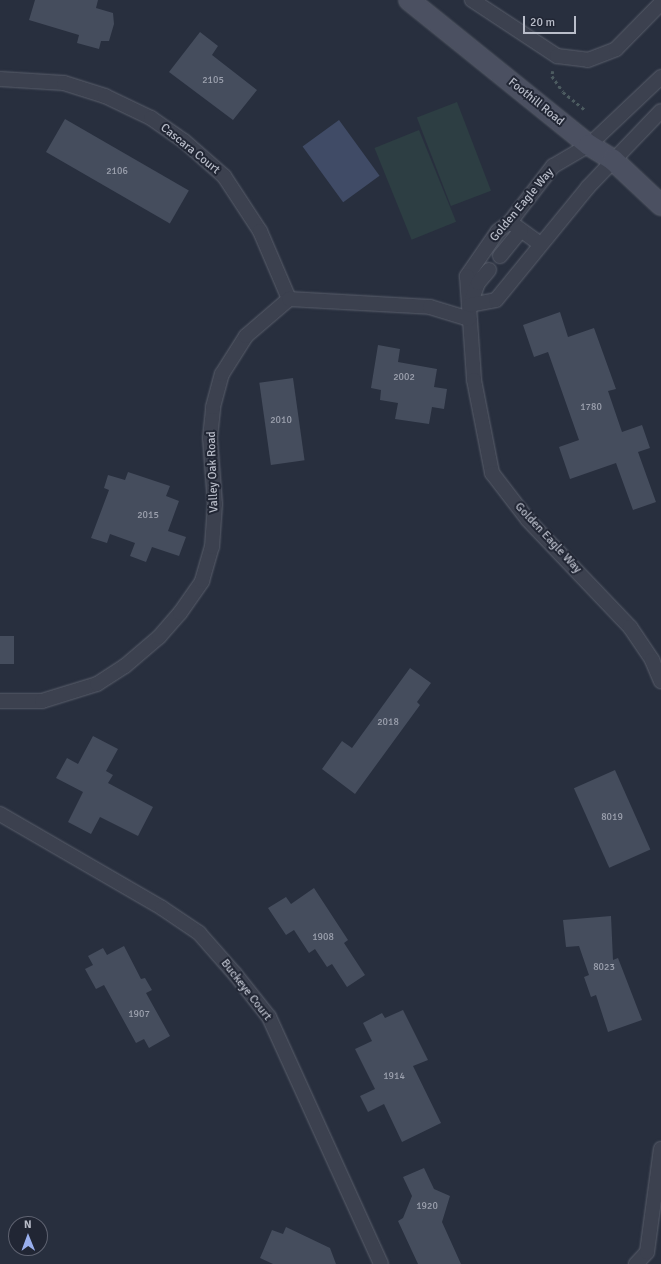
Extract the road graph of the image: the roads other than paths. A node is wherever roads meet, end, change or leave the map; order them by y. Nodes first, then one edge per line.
1 (409, 0) edge
2 (472, 0) edge
3 (661, 3) edge
4 (661, 77) edge
5 (0, 79) edge
6 (661, 111) edge
7 (589, 145) junction
8 (612, 160) junction
9 (661, 205) edge
10 (516, 226) junction
11 (540, 244) junction
12 (500, 256) dead end
13 (489, 270) dead end
14 (289, 299) junction
15 (470, 304) junction
16 (469, 319) junction
17 (661, 681) edge
18 (0, 701) edge
19 (0, 814) edge
20 (661, 1149) edge
21 (381, 1264) edge
22 (636, 1264) edge

1 - 7 main road, Foothill Road
2 - 3 street
4 - 7 street, Golden Eagle Way
5 - 14 street, Cascara Court
6 - 8 street
7 - 8 main road, Foothill Road
7 - 10 street, Golden Eagle Way
8 - 9 main road, Foothill Road
8 - 11 street
10 - 11 street
10 - 12 street, Golden Eagle Way
10 - 15 street, Golden Eagle Way
11 - 15 street
13 - 15 street, Golden Eagle Way
14 - 16 street
14 - 18 street, Valley Oak Road
15 - 16 street, Golden Eagle Way
16 - 17 street, Golden Eagle Way
19 - 21 street, Buckeye Court
20 - 22 street

